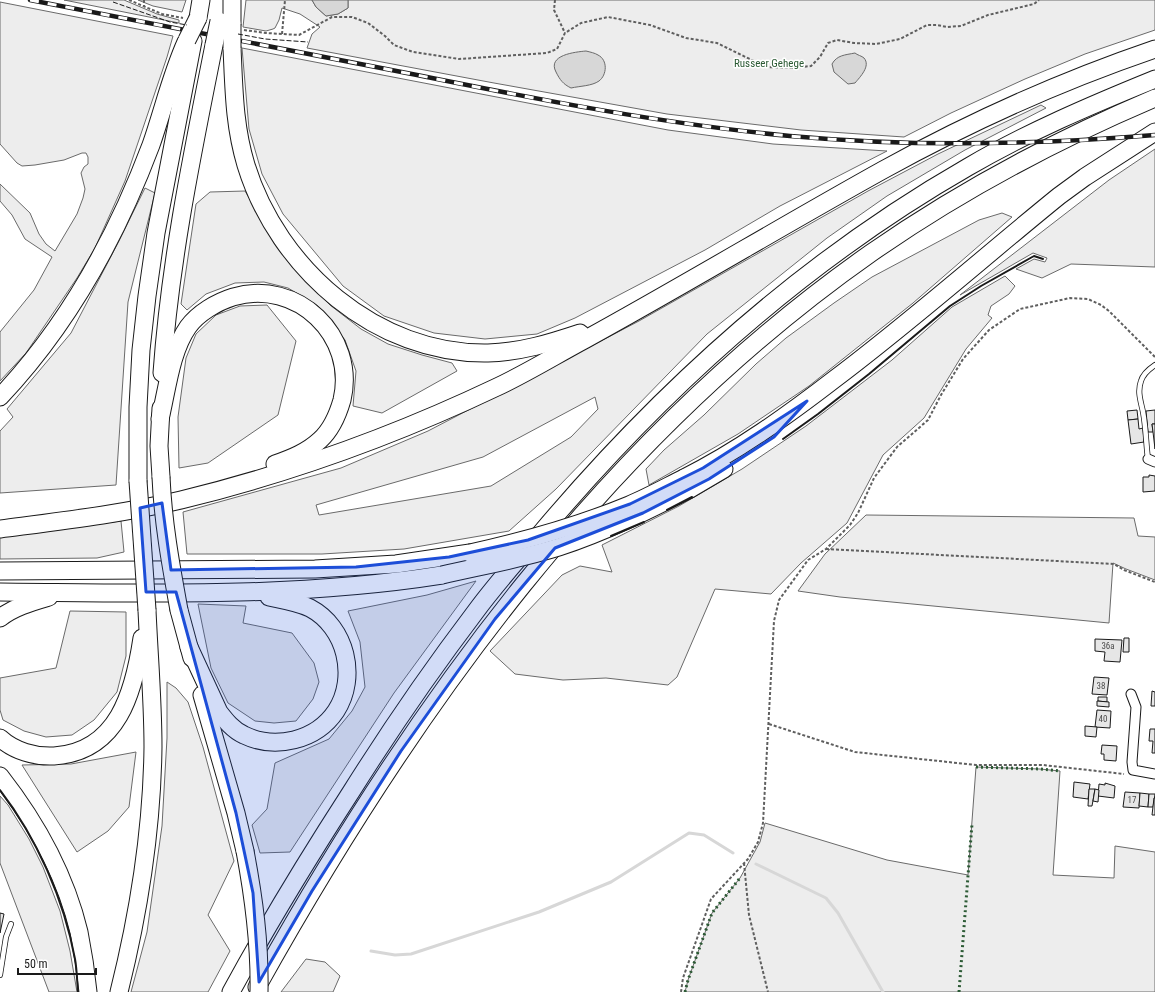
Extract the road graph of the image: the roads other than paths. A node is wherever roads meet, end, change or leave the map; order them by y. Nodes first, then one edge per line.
1 (201, 0) edge
2 (222, 0) edge
3 (232, 0) edge
4 (231, 25) junction
5 (190, 41) junction
6 (1155, 49) edge
7 (1155, 79) edge
8 (1155, 98) edge
9 (1155, 132) edge
10 (631, 314) junction
11 (1155, 365) edge
12 (0, 397) edge
13 (160, 419) junction
14 (1152, 460) edge
15 (687, 484) junction
16 (179, 500) junction
17 (0, 529) edge
18 (0, 571) edge
19 (0, 592) edge
20 (76, 592) junction
21 (215, 592) junction
22 (147, 610) junction
23 (0, 618) edge
24 (189, 647) junction
25 (1131, 694) dead end
26 (0, 738) edge
27 (1155, 774) edge
28 (0, 776) edge
29 (11, 924) dead end
30 (0, 975) edge
31 (88, 992) edge
32 (119, 992) edge
33 (231, 992) edge
34 (254, 992) edge
35 (259, 992) edge

1 - 5 highway, bridge
2 - 4 highway
3 - 4 highway
4 - 10 highway, bridge
4 - 13 highway, bridge
5 - 12 highway
5 - 22 highway, bridge
6 - 10 highway
7 - 33 highway
8 - 34 highway
9 - 15 highway
10 - 16 highway
11 - 14 lane
13 - 16 highway
13 - 24 highway, bridge
15 - 18 highway, bridge
15 - 21 highway, bridge
16 - 17 highway
19 - 20 highway
20 - 21 highway
20 - 23 highway
21 - 24 highway
22 - 26 highway
22 - 32 highway
24 - 35 highway, bridge
25 - 27 street
28 - 31 highway
29 - 30 lane

